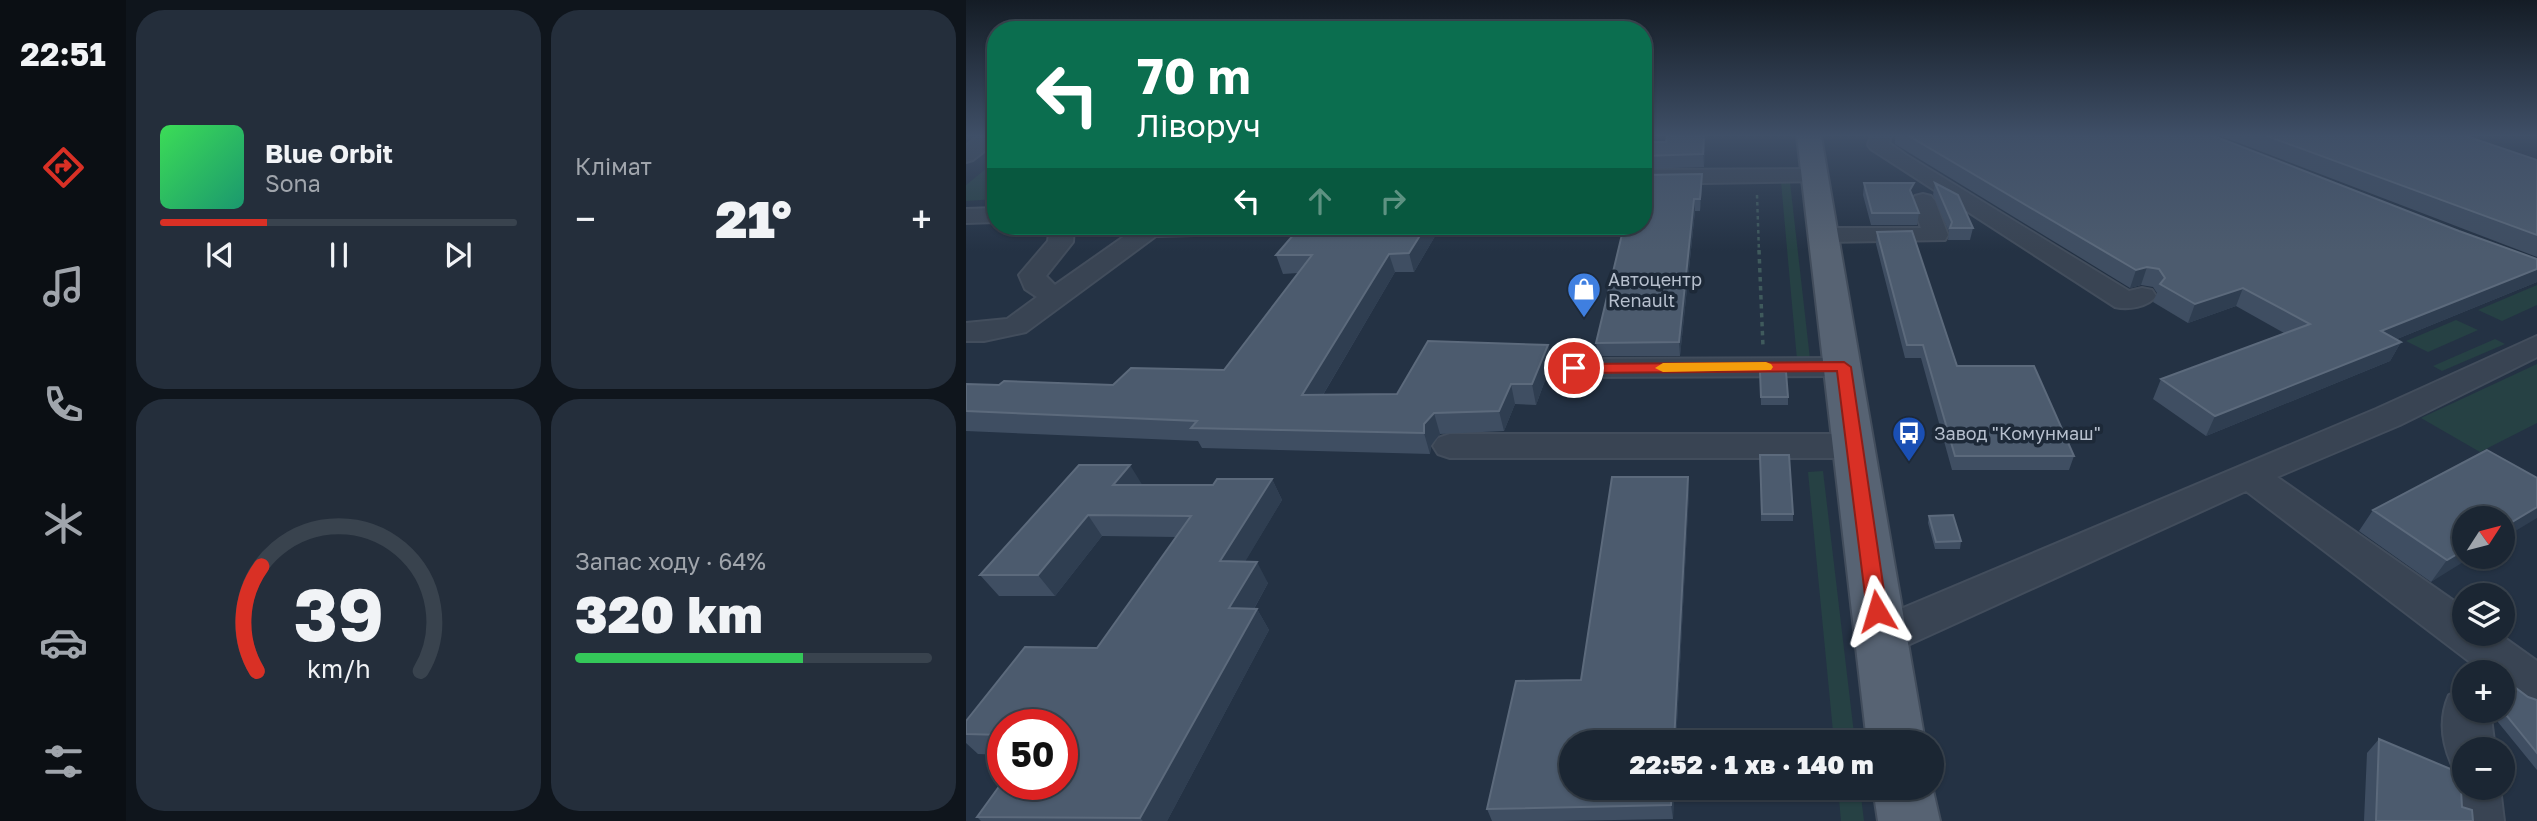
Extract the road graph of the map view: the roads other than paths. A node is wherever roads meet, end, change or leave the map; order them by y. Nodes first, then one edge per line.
1 (1923, 174) edge
2 (1815, 176) joint
3 (1652, 177) edge
4 (1923, 201) dead end
5 (987, 215) edge
6 (966, 216) edge
7 (1061, 235) edge
8 (1142, 235) edge
9 (1824, 235) junction
10 (2142, 296) dead end
11 (1055, 298) junction
12 (966, 332) edge
13 (2537, 345) edge
14 (1844, 367) junction
15 (1574, 368) dead end
16 (1450, 446) dead end
17 (1856, 446) junction
18 (2249, 475) junction
19 (2452, 623) edge
20 (1881, 637) junction
21 (2480, 646) edge
22 (2496, 660) edge
23 (1894, 730) edge
24 (1905, 800) edge
25 (2475, 800) edge
26 (1909, 821) edge
27 (2477, 821) edge

1 - 10 street
2 - 3 street
2 - 9 main road
4 - 9 street
5 - 6 street
7 - 11 street
8 - 11 street
9 - 14 main road
11 - 12 street
13 - 18 street
14 - 15 street
14 - 17 main road
16 - 17 street
17 - 20 main road
18 - 19 street
18 - 20 street
20 - 23 main road
21 - 22 street
24 - 26 main road
25 - 27 street

